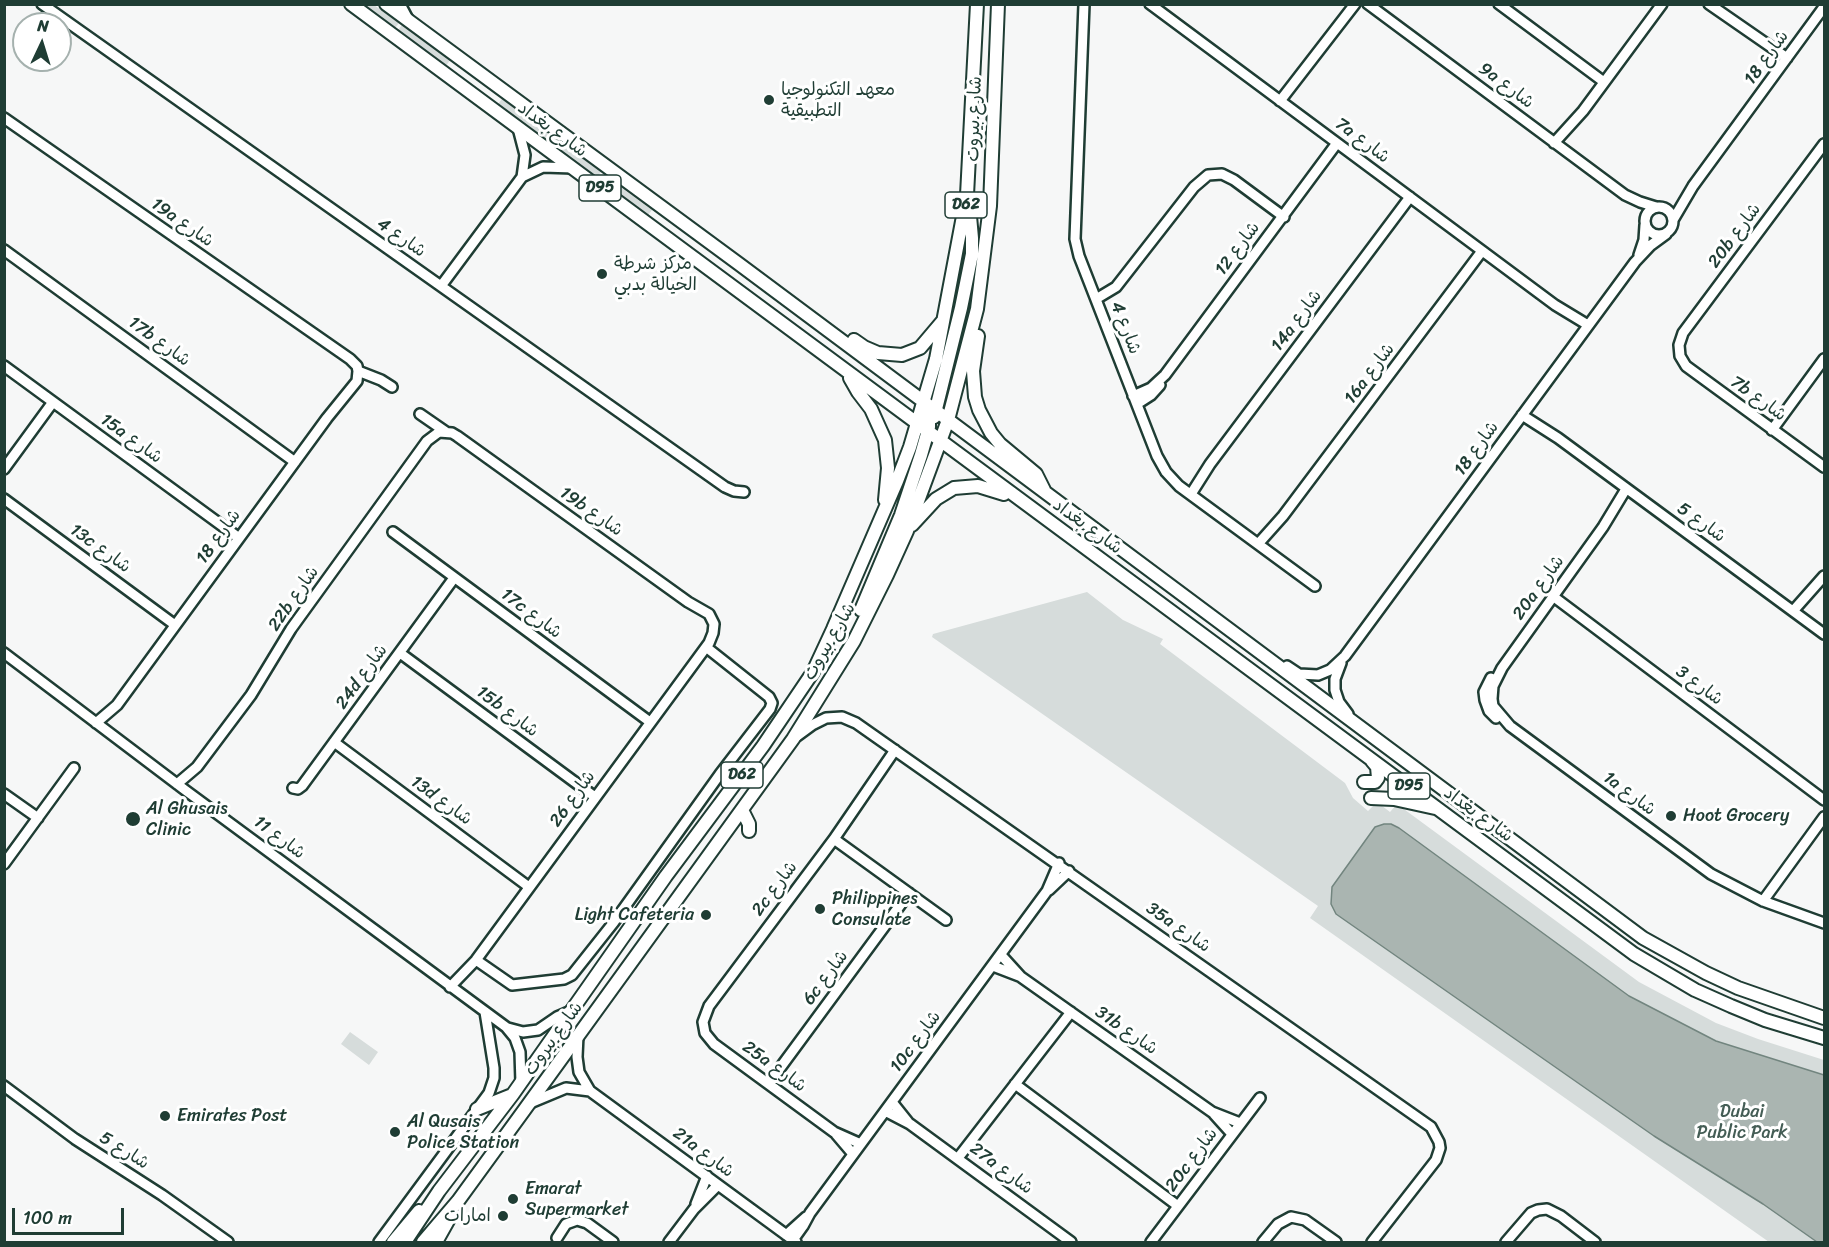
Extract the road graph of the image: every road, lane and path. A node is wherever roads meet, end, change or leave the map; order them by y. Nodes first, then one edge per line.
1 (42, 4) edge
2 (351, 4) edge
3 (386, 4) edge
4 (400, 4) edge
5 (977, 4) edge
6 (998, 4) edge
7 (1084, 4) edge
8 (1150, 4) edge
9 (1349, 4) edge
10 (1355, 4) edge
11 (1368, 4) edge
12 (1662, 4) edge
13 (1709, 4) edge
14 (1505, 6) edge
15 (1824, 8) edge
16 (409, 21) junction
17 (1337, 26) junction
18 (1785, 61) junction
19 (1604, 82) junction
20 (1280, 101) junction
21 (4, 118) edge
22 (518, 128) junction
23 (1337, 143) junction
24 (1824, 144) edge
25 (1557, 145) junction
26 (573, 168) junction
27 (522, 177) junction
28 (1693, 186) junction
29 (967, 195) junction
30 (1625, 195) junction
31 (1410, 198) junction
32 (1659, 207) junction
33 (1284, 217) junction
34 (1673, 220) junction
35 (1645, 222) junction
36 (1666, 234) junction
37 (4, 250) edge
38 (1482, 251) junction
39 (1635, 262) junction
40 (740, 264) junction
41 (441, 286) junction
42 (1097, 303) junction
43 (977, 309) junction
44 (945, 319) junction
45 (1586, 328) junction
46 (1678, 351) joint
47 (342, 353) junction
48 (1824, 359) edge
49 (4, 366) edge
50 (358, 371) junction
51 (849, 374) junction
52 (392, 387) dead end
53 (349, 390) junction
54 (1135, 400) junction
55 (53, 402) junction
56 (924, 402) junction
57 (935, 410) junction
58 (1524, 412) junction
59 (420, 414) dead end
60 (948, 420) junction
61 (916, 424) junction
62 (1772, 430) junction
63 (446, 432) junction
64 (928, 433) junction
65 (464, 441) junction
66 (940, 442) junction
67 (420, 452) junction
68 (295, 462) junction
69 (1824, 467) edge
70 (4, 469) edge
71 (1629, 491) junction
72 (744, 492) dead end
73 (1188, 492) junction
74 (1046, 494) junction
75 (1014, 496) junction
76 (4, 499) edge
77 (882, 519) junction
78 (907, 531) junction
79 (393, 532) dead end
80 (239, 538) junction
81 (1260, 546) junction
82 (1824, 576) edge
83 (454, 578) junction
84 (1315, 586) dead end
85 (1554, 597) junction
86 (699, 608) joint
87 (1796, 613) junction
88 (175, 625) junction
89 (1824, 634) edge
90 (1238, 636) junction
91 (854, 641) junction
92 (706, 647) junction
93 (4, 653) edge
94 (400, 653) junction
95 (1345, 656) junction
96 (117, 705) junction
97 (650, 722) junction
98 (96, 723) junction
99 (1359, 726) junction
100 (1510, 726) joint
101 (106, 730) junction
102 (793, 739) junction
103 (334, 742) junction
104 (898, 752) junction
105 (1370, 758) junction
106 (197, 767) junction
107 (74, 768) dead end
108 (1364, 782) dead end
109 (177, 784) junction
110 (293, 788) dead end
111 (185, 790) junction
112 (4, 794) edge
113 (595, 797) junction
114 (1371, 798) dead end
115 (1824, 800) edge
116 (742, 810) junction
117 (1440, 810) junction
118 (1824, 817) edge
119 (38, 818) junction
120 (749, 831) dead end
121 (834, 839) junction
122 (1059, 863) junction
123 (4, 864) edge
124 (1069, 871) junction
125 (529, 886) junction
126 (1047, 891) junction
127 (909, 893) junction
128 (1763, 901) junction
129 (946, 920) dead end
130 (1824, 923) edge
131 (1001, 955) junction
132 (476, 960) junction
133 (993, 966) junction
134 (1022, 977) junction
135 (454, 990) junction
136 (571, 1011) junction
137 (485, 1012) junction
138 (1071, 1012) junction
139 (1824, 1018) edge
140 (703, 1022) joint
141 (506, 1027) junction
142 (578, 1035) junction
143 (1824, 1038) edge
144 (521, 1083) junction
145 (769, 1083) junction
146 (1015, 1084) junction
147 (4, 1086) edge
148 (590, 1091) junction
149 (513, 1094) junction
150 (1260, 1098) dead end
151 (892, 1102) junction
152 (529, 1103) junction
153 (477, 1109) junction
154 (885, 1112) junction
155 (1212, 1112) junction
156 (1240, 1123) junction
157 (910, 1124) junction
158 (834, 1132) junction
159 (1232, 1134) junction
160 (861, 1144) junction
161 (853, 1154) junction
162 (958, 1158) junction
163 (707, 1176) junction
164 (718, 1185) junction
165 (439, 1191) junction
166 (458, 1201) junction
167 (1178, 1206) junction
168 (694, 1209) junction
169 (792, 1239) edge
170 (556, 1240) edge
171 (1375, 1240) edge
172 (228, 1242) edge
173 (379, 1242) edge
174 (393, 1242) edge
175 (405, 1242) edge
176 (423, 1242) edge
177 (436, 1242) edge
178 (613, 1242) edge
179 (669, 1242) edge
180 (1071, 1242) edge
181 (1151, 1242) edge
182 (1263, 1242) edge
183 (1336, 1242) edge
184 (1506, 1242) edge
185 (1595, 1242) edge

1 - 41 street, شارع 4
2 - 22 main road, شارع بغداد / D95
3 - 16 main road, شارع بغداد / D95
4 - 16 street
5 - 29 main road, شارع بيروت / D62
6 - 43 main road, شارع بيروت / D62
7 - 42 street, شارع 4
8 - 20 street, 7a شارع
9 - 17 street
10 - 17 street
11 - 25 street, 9a شارع
12 - 19 street
13 - 18 street
14 - 19 street
15 - 18 street, شارع 18
16 - 40 main road, شارع بغداد / D95
17 - 20 street
18 - 28 street, شارع 18
19 - 25 street
20 - 23 street, 7a شارع
21 - 47 street, 19a شارع
22 - 26 main road, شارع بغداد / D95
22 - 27 street
23 - 31 street, 7a شارع
23 - 33 street, شارع 12
24 - 46 street, 20b شارع
25 - 30 street, 9a شارع
26 - 27 street
26 - 51 main road, شارع بغداد / D95
27 - 41 street
28 - 32 street, شارع 18
28 - 34 street, شارع 18
29 - 44 main road, شارع بيروت / D62
29 - 57 main road
30 - 32 street, 9a شارع
30 - 35 street, 9a شارع
31 - 38 street, 7a شارع
31 - 73 street, 14a شارع
32 - 34 street
32 - 35 street
33 - 42 street
33 - 54 street, شارع 12
34 - 36 street
35 - 36 street
35 - 39 street, شارع 18
36 - 39 street, شارع 18
37 - 68 street, 17b شارع
38 - 45 street, 7a شارع
38 - 81 street, 16a شارع
39 - 45 street, شارع 18
40 - 44 main road
40 - 56 main road, شارع بغداد / D95
41 - 72 street, شارع 4
42 - 54 street, شارع 4
43 - 60 main road, شارع بيروت / D62
43 - 74 main road
44 - 56 main road, شارع بيروت / D62
45 - 58 street, شارع 18
46 - 62 street, 7b شارع
47 - 50 street
47 - 53 street
48 - 62 street
49 - 55 street, 15a شارع
50 - 52 street
50 - 53 street, شارع 18
51 - 61 main road, شارع بغداد / D95
51 - 77 main road
53 - 68 street, شارع 18
54 - 73 street, شارع 4
55 - 70 street
55 - 80 street, 15a شارع
56 - 57 main road, شارع بغداد / D95
56 - 61 main road, شارع بيروت / D62
56 - 64 main road
57 - 60 main road, شارع بغداد / D95
57 - 66 main road
58 - 71 street, شارع 5
58 - 95 street, شارع 18
59 - 63 street
60 - 66 main road, شارع بيروت / D62
60 - 74 main road, شارع بغداد / D95
61 - 64 main road, شارع بغداد / D95
61 - 77 main road, شارع بيروت / D62
62 - 69 street, 7b شارع
63 - 65 street
63 - 67 street, 22b شارع
64 - 66 main road, شارع بغداد / D95
64 - 91 main road
65 - 67 street, 22b شارع
65 - 86 street, 19b شارع
66 - 75 main road, شارع بغداد / D95
66 - 78 main road, شارع بيروت / D62
67 - 106 street, 22b شارع
68 - 80 street, شارع 18
71 - 85 street, 20a شارع
71 - 87 street, شارع 5
73 - 81 street, شارع 4
74 - 90 main road, شارع بغداد / D95
75 - 78 main road
75 - 105 main road, شارع بغداد / D95
76 - 88 street, 13c شارع
77 - 136 main road, شارع بيروت / D62
78 - 91 main road, شارع بيروت / D62
79 - 83 street, 17c شارع
80 - 88 street, شارع 18
81 - 84 street, شارع 4
82 - 87 street
83 - 94 street, 24d شارع
83 - 97 street, 17c شارع
85 - 100 street, 20a شارع
85 - 115 street, شارع 3
86 - 92 street, شارع 26
87 - 89 street, شارع 5
88 - 96 street, شارع 18
90 - 95 street, شارع 18
90 - 99 main road, شارع بغداد / D95
91 - 102 main road, شارع بيروت / D62
92 - 97 street, شارع 26
92 - 132 street
93 - 98 street, شارع 11
94 - 103 street, 24d شارع
94 - 113 street, 15b شارع
95 - 99 street, شارع 18
96 - 98 street, شارع 18
96 - 101 street, شارع 18
97 - 113 street, شارع 26
98 - 101 street, شارع 11
99 - 139 main road, شارع بغداد / D95
100 - 128 street, 1a شارع
101 - 109 street, شارع 11
102 - 104 street, 35a شارع
102 - 116 main road, شارع بيروت / D62
103 - 110 street, 24d شارع
103 - 125 street, 13d شارع
104 - 121 street, 2c شارع
104 - 122 street, 35a شارع
105 - 108 main road
105 - 117 main road, شارع بغداد / D95
106 - 109 street, 22b شارع
106 - 111 street, 22b شارع
107 - 119 street
109 - 111 street, شارع 11
111 - 135 street, شارع 11
112 - 119 street
113 - 125 street, شارع 26
114 - 117 main road
116 - 120 main road
116 - 142 main road, شارع بيروت / D62
117 - 143 main road, شارع بغداد / D95
118 - 128 street
119 - 123 street
121 - 127 street
121 - 140 street, 2c شارع
122 - 124 street, 35a شارع
122 - 126 street, 10c شارع
124 - 126 street, 10c شارع
124 - 171 street, 35a شارع
125 - 132 street, شارع 26
126 - 131 street, 10c شارع
127 - 129 street
127 - 145 street, 6c شارع
128 - 130 street, 1a شارع
131 - 133 street, 10c شارع
131 - 134 street, 31b شارع
132 - 135 street, شارع 26
133 - 134 street, 31b شارع
133 - 151 street, 10c شارع
134 - 138 street, 31b شارع
135 - 137 street, شارع 11
136 - 141 street, شارع 11
136 - 144 main road, شارع بيروت / D62
137 - 141 street, شارع 11
137 - 153 street
138 - 146 street
138 - 155 street, 31b شارع
140 - 145 street, 25a شارع
141 - 144 street, شارع 11
142 - 148 street, 21a شارع
142 - 152 main road, شارع بيروت / D62
144 - 149 main road, شارع بيروت / D62
145 - 158 street, 25a شارع
146 - 162 street
146 - 167 street
147 - 172 street, شارع 5
148 - 152 street
148 - 163 street, 21a شارع
149 - 153 main road
149 - 165 main road, شارع بيروت / D62
150 - 156 street, 20c شارع
151 - 154 street, 10c شارع
151 - 157 street, 27a شارع
152 - 166 main road, شارع بيروت / D62
153 - 173 street
154 - 157 street, 27a شارع
154 - 160 street, 10c شارع
155 - 156 street, 31b شارع
155 - 159 street, 31b شارع
156 - 159 street, 20c شارع
157 - 162 street, 27a شارع
158 - 160 street, 25a شارع
158 - 161 street, 25a شارع
159 - 167 street, 20c شارع
160 - 161 street, 10c شارع
161 - 169 street, 10c شارع
162 - 180 street, 27a شارع
163 - 164 street, 21a شارع
163 - 168 street
164 - 168 street
164 - 169 street, 21a شارع
165 - 174 main road, شارع بيروت / D62
165 - 175 main road, شارع بيروت / D62
166 - 176 main road, شارع بيروت / D62
166 - 177 main road, شارع بيروت / D62
167 - 181 street, 20c شارع
168 - 179 street
170 - 178 street
182 - 183 street
184 - 185 street

